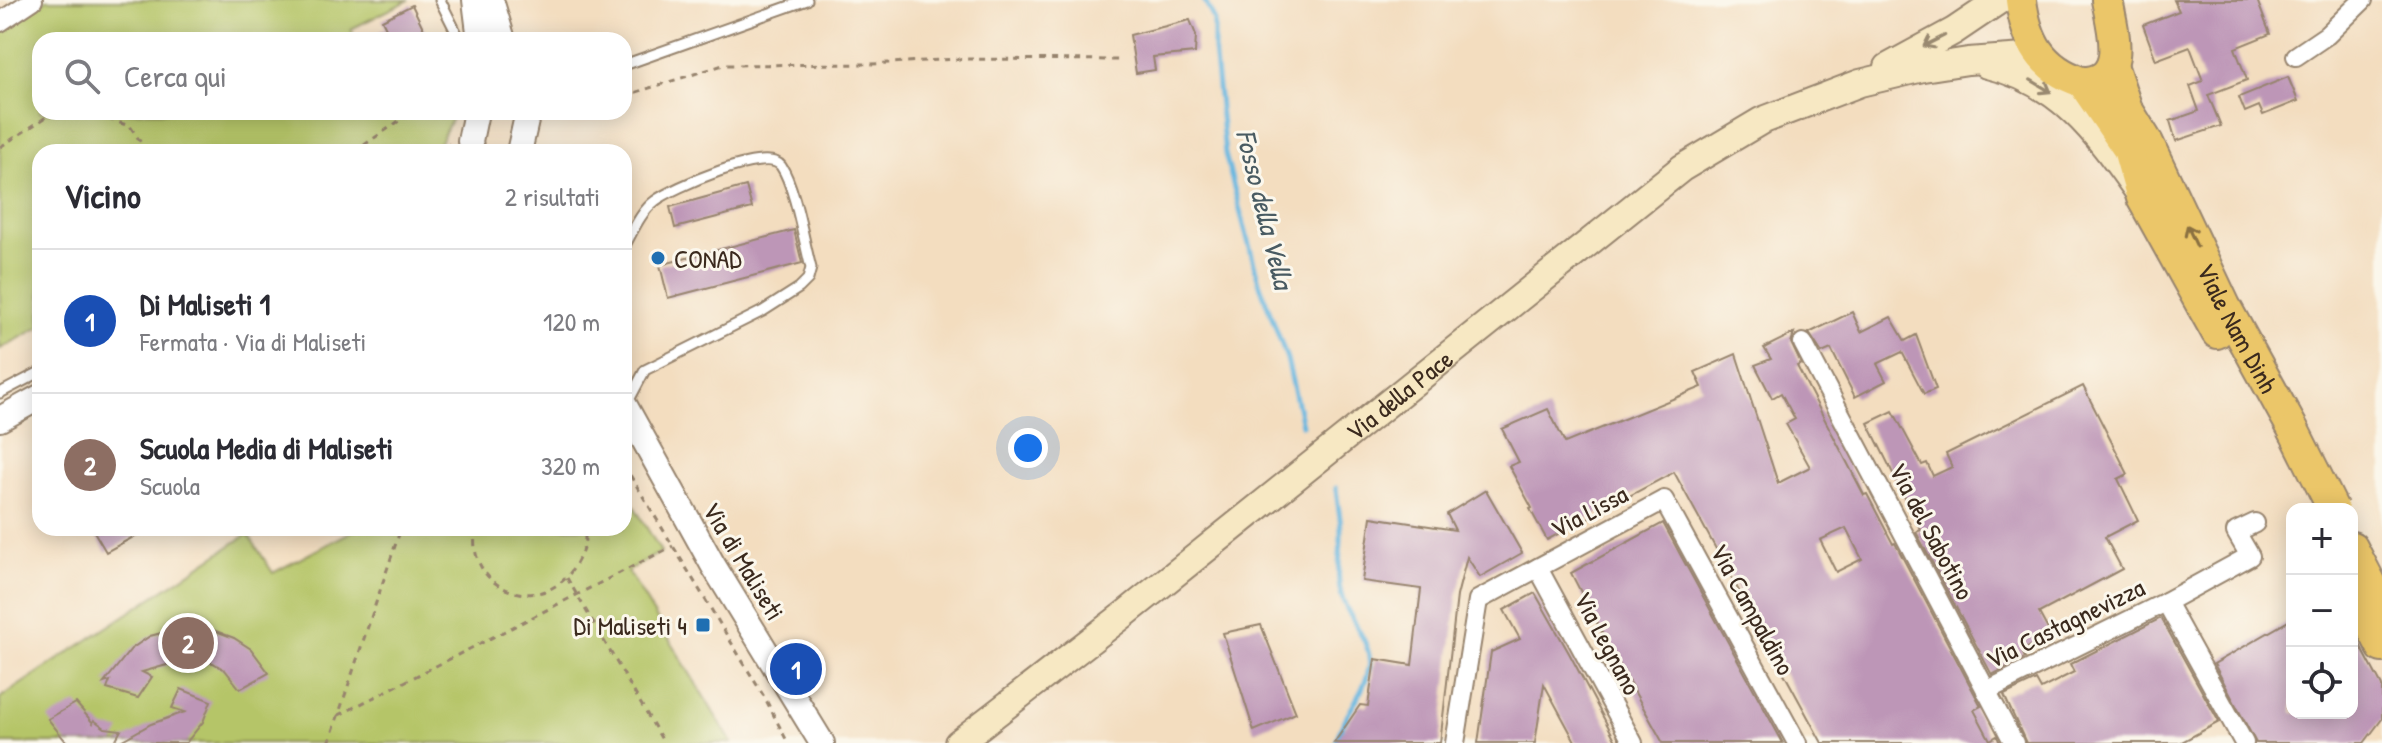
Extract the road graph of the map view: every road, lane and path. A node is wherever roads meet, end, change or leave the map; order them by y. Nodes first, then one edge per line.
1 (33, 0) edge
2 (440, 0) edge
3 (475, 0) edge
4 (491, 0) edge
5 (807, 0) edge
6 (2000, 0) edge
7 (2021, 0) edge
8 (2109, 0) edge
9 (2363, 0) edge
10 (0, 22) edge
11 (456, 32) edge
12 (479, 32) edge
13 (501, 32) edge
14 (2039, 56) junction
15 (2296, 56) dead end
16 (1120, 60) dead end
17 (1968, 61) junction
18 (632, 62) edge
19 (2112, 65) junction
20 (2082, 82) junction
21 (1860, 83) junction
22 (632, 93) edge
23 (42, 120) edge
24 (111, 120) edge
25 (400, 120) edge
26 (474, 120) edge
27 (529, 120) edge
28 (2148, 143) junction
29 (142, 144) edge
30 (366, 144) edge
31 (468, 144) edge
32 (523, 144) edge
33 (0, 147) edge
34 (2142, 198) junction
35 (632, 234) edge
36 (1803, 343) dead end
37 (32, 376) edge
38 (0, 393) edge
39 (632, 393) edge
40 (32, 401) edge
41 (0, 419) edge
42 (632, 419) edge
43 (2285, 436) junction
44 (632, 450) edge
45 (632, 478) edge
46 (1664, 500) joint
47 (2308, 503) edge
48 (2329, 503) edge
49 (2255, 523) dead end
50 (398, 536) edge
51 (475, 536) edge
52 (585, 536) edge
53 (673, 546) junction
54 (2358, 559) edge
55 (1538, 568) junction
56 (567, 578) junction
57 (576, 595) junction
58 (2358, 601) edge
59 (2166, 602) junction
60 (2382, 605) edge
61 (2382, 647) edge
62 (1986, 691) junction
63 (339, 715) junction
64 (329, 743) edge
65 (664, 743) edge
66 (788, 743) edge
67 (803, 743) edge
68 (822, 743) edge
69 (958, 743) edge
70 (1455, 743) edge
71 (1633, 743) edge
72 (1797, 743) edge
73 (2014, 743) edge
74 (2244, 743) edge

1 - 10 street
2 - 11 lane
3 - 12 street
4 - 13 street
5 - 18 lane
6 -> 21 main road
7 - 14 main road
8 - 19 main road
8 - 28 main road
9 - 15 street
14 - 17 main road
14 - 20 main road
16 - 22 path
17 - 21 main road
17 -> 34 main road
19 - 20 main road
19 - 28 main road
20 - 34 main road, Viale Nam Dinh
21 - 69 main road, Via della Pace
23 - 33 path
24 - 29 path
25 - 30 path
26 - 31 street
27 - 32 street
43 -> 28 main road, Viale Nam Dinh
34 - 43 main road, Viale Nam Dinh
35 - 39 lane
36 - 62 street, Via del Sabotino
37 - 38 lane
40 - 41 street
42 - 68 street, Via di Maliseti
43 - 47 main road, Viale Nam Dinh
43 - 48 main road, Viale Nam Dinh, bridge
44 - 67 street, Via di Maliseti
45 - 53 path
46 - 55 street, Via Lissa
46 - 72 street, Via Campaldino
49 - 59 street, Via Castagnevizza
50 - 63 path
51 - 56 path
52 - 56 path
53 - 57 path
53 - 66 path
54 - 60 main road
55 - 70 street, Via Lissa
55 - 71 street, Via Legnano
56 - 57 path
57 - 63 path
57 - 65 path
58 - 61 main road
59 - 62 street, Via Castagnevizza
59 - 74 street
62 - 73 street, Via del Sabotino
63 - 64 path

